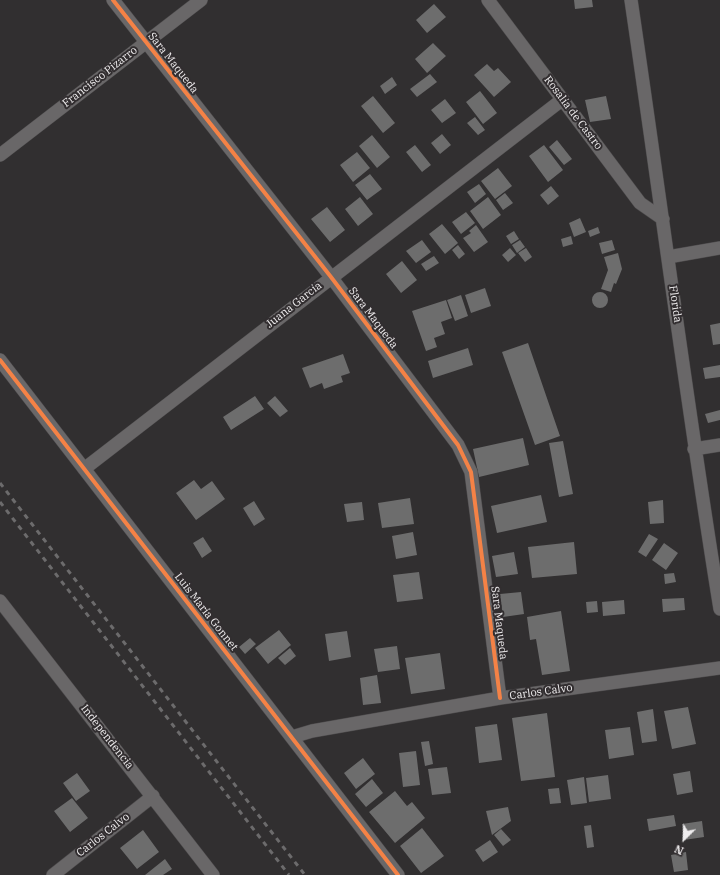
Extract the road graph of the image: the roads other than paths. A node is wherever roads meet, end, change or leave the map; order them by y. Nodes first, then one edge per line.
1 (114, 0) edge
2 (201, 0) edge
3 (488, 0) edge
4 (631, 0) edge
5 (145, 42) junction
6 (563, 99) junction
7 (0, 156) edge
8 (663, 219) junction
9 (720, 248) edge
10 (668, 257) junction
11 (331, 277) junction
12 (0, 360) edge
13 (720, 445) edge
14 (694, 449) junction
15 (84, 469) junction
16 (0, 601) edge
17 (720, 608) edge
18 (720, 668) edge
19 (500, 698) junction
20 (292, 737) junction
21 (153, 796) junction
22 (53, 875) edge
23 (213, 875) edge
24 (398, 875) edge

1 - 5 street, Sara Maqueda
2 - 5 street, Francisco Pizarro
3 - 6 street, Rosalía de Castro
4 - 8 street, Florida
5 - 7 street, Francisco Pizarro
5 - 11 street, Sara Maqueda
6 - 8 street, Rosalía de Castro
6 - 11 street, Juana García
8 - 10 street, Florida
9 - 10 street
10 - 14 street, Florida
11 - 15 street, Juana García
11 - 19 street, Sara Maqueda
12 - 15 street, Luis María Gonnet
13 - 14 street
14 - 17 street, Florida
15 - 20 street, Luis María Gonnet
16 - 21 street, Independencia
18 - 19 street, Carlos Calvo
19 - 20 street, Carlos Calvo
20 - 24 street, Luis María Gonnet
21 - 22 street, Carlos Calvo
21 - 23 street, Independencia

